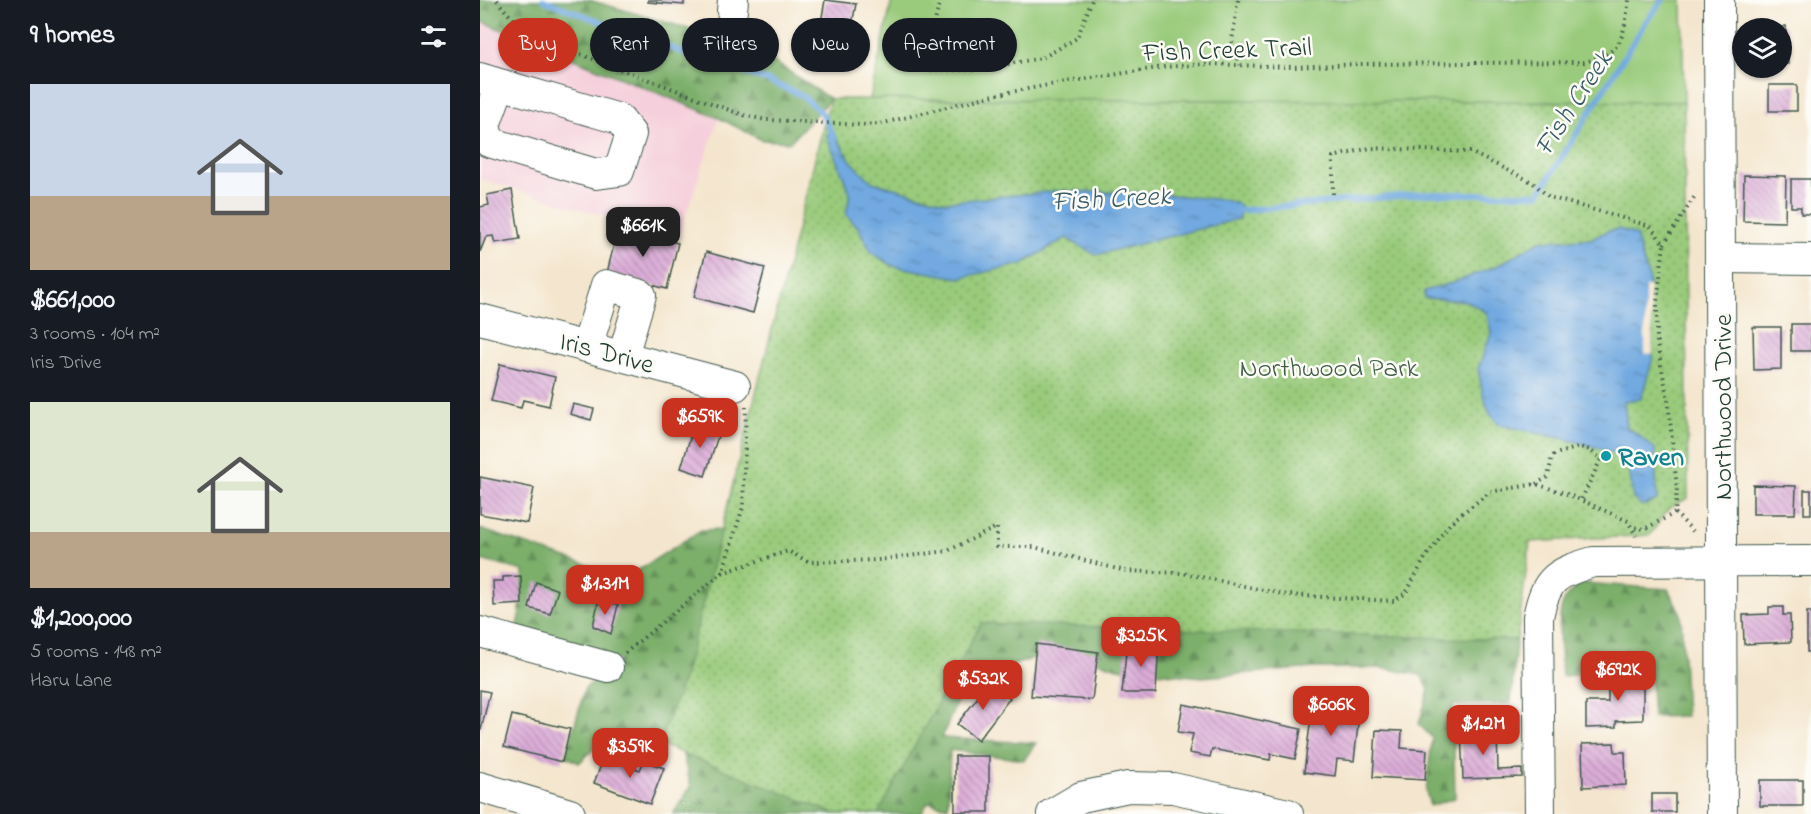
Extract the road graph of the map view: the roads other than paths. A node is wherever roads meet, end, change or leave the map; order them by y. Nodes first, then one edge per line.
1 (1719, 0) edge
2 (490, 81) edge
3 (1721, 258) junction
4 (1811, 259) edge
5 (480, 319) edge
6 (587, 347) junction
7 (623, 356) junction
8 (735, 386) road end
9 (1722, 561) junction
10 (1811, 561) edge
11 (480, 632) edge
12 (608, 667) road end
13 (480, 787) edge
14 (570, 814) edge
15 (1052, 814) edge
16 (1288, 814) edge
17 (1540, 814) edge
18 (1722, 814) edge

1 - 3 street, Northwood Drive
2 - 2 street
3 - 4 street
3 - 9 street, Northwood Drive
5 - 6 street, Iris Drive
6 - 7 street, Iris Drive
6 - 7 street
7 - 8 street, Iris Drive
9 - 10 street
9 - 17 street
9 - 18 street, Northwood Drive
11 - 12 street
13 - 14 street
15 - 16 street

